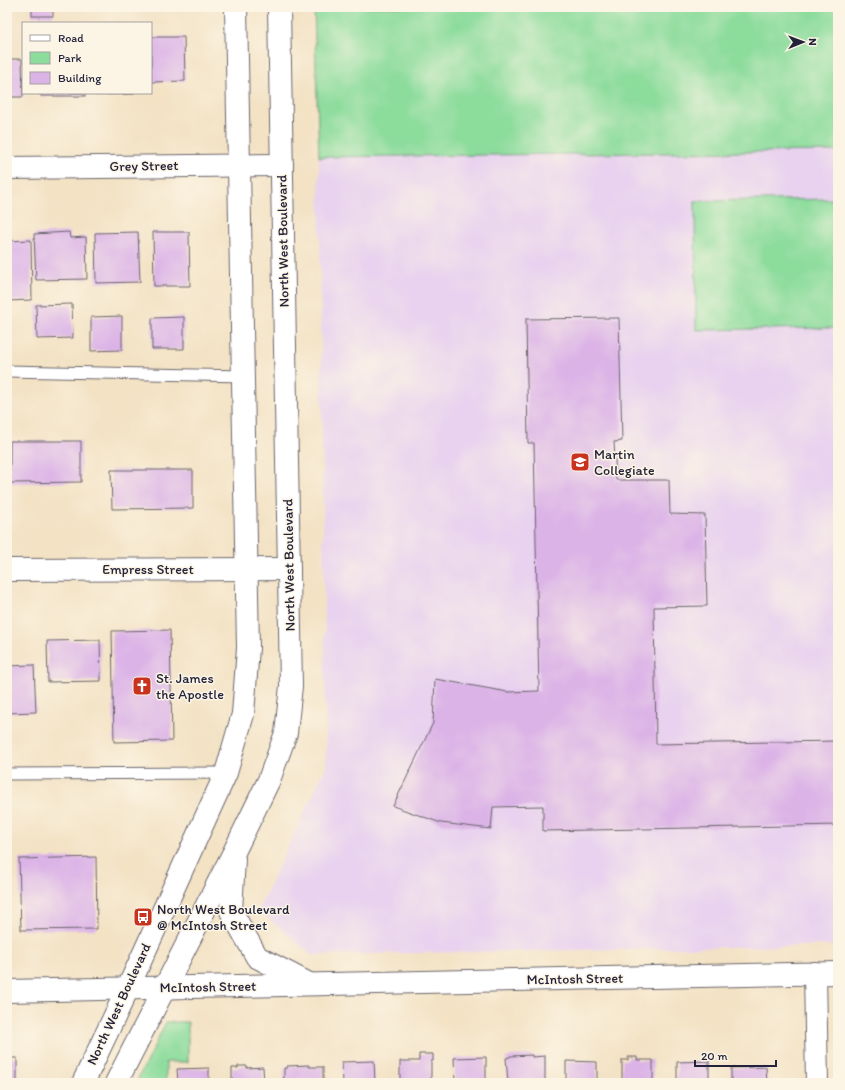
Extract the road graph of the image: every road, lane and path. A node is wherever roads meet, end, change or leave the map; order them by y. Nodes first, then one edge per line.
1 (236, 7) edge
2 (279, 7) edge
3 (282, 164) junction
4 (239, 165) junction
5 (7, 168) edge
6 (7, 371) edge
7 (243, 376) junction
8 (246, 569) junction
9 (289, 569) junction
10 (7, 570) edge
11 (226, 773) junction
12 (7, 774) edge
13 (234, 852) junction
14 (815, 973) junction
15 (838, 973) edge
16 (312, 986) junction
17 (164, 987) junction
18 (128, 988) junction
19 (7, 991) edge
20 (82, 1083) edge
21 (116, 1083) edge
22 (817, 1083) edge

1 - 4 street, North West Boulevard
2 - 3 street, North West Boulevard
3 - 4 street, Grey Street
3 - 9 street, North West Boulevard
4 - 5 street, Grey Street
4 - 7 street, North West Boulevard
6 - 7 lane
7 - 8 street, North West Boulevard
8 - 9 street, Empress Street
8 - 10 street, Empress Street
8 - 11 street, North West Boulevard
9 - 13 street, North West Boulevard
11 - 12 lane
11 - 18 street, North West Boulevard
13 - 16 street, McIntosh Street
13 - 17 street, North West Boulevard
14 - 15 street, McIntosh Street
14 - 16 street, McIntosh Street
14 - 22 street
16 - 17 street, McIntosh Street
17 - 18 street, McIntosh Street
17 - 21 street, North West Boulevard
18 - 19 street, McIntosh Street
18 - 20 street, North West Boulevard

